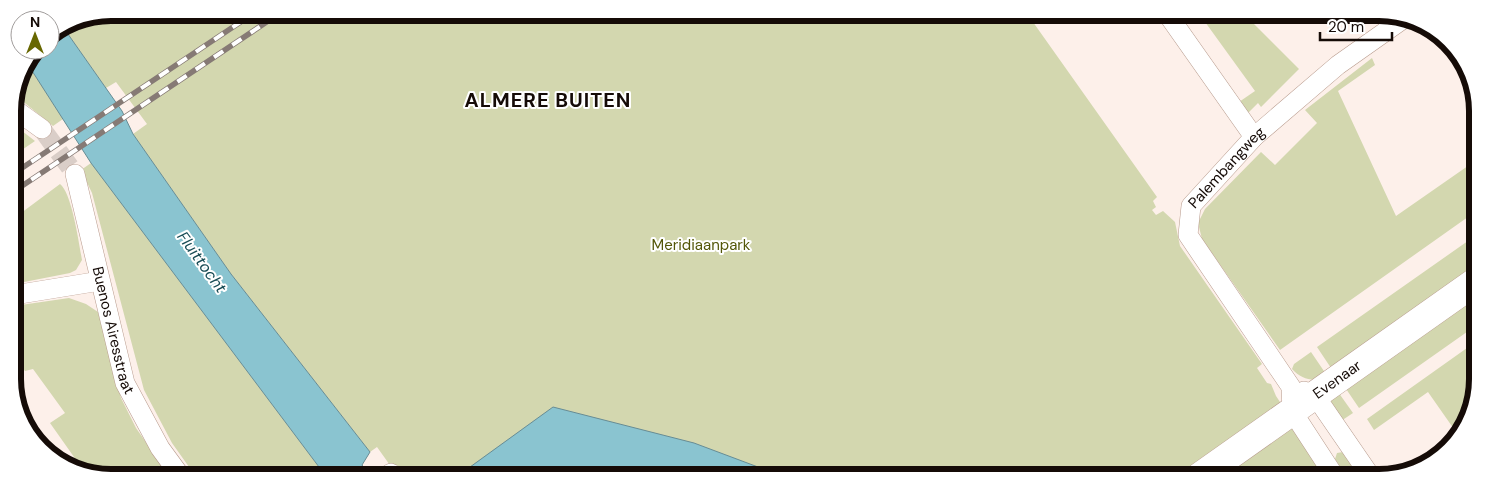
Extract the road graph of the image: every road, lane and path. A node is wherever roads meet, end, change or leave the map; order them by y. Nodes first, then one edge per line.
1 (1172, 21) edge
2 (1397, 23) edge
3 (21, 114) edge
4 (42, 129) tunnel mouth
5 (1254, 137) junction
6 (75, 174) tunnel mouth
7 (100, 281) junction
8 (1469, 286) edge
9 (21, 294) edge
10 (1299, 398) junction
11 (175, 469) edge
12 (1209, 469) edge
13 (1331, 469) edge
14 (1364, 469) edge

1 - 5 street
2 - 5 street, Palembangweg
3 - 4 street
5 - 10 street, Palembangweg
6 - 7 street, Buenos Airesstraat
7 - 9 street
7 - 11 street, Buenos Airesstraat
8 - 10 main road, Evenaar
10 - 12 main road, Evenaar
10 - 13 street
10 - 14 street

